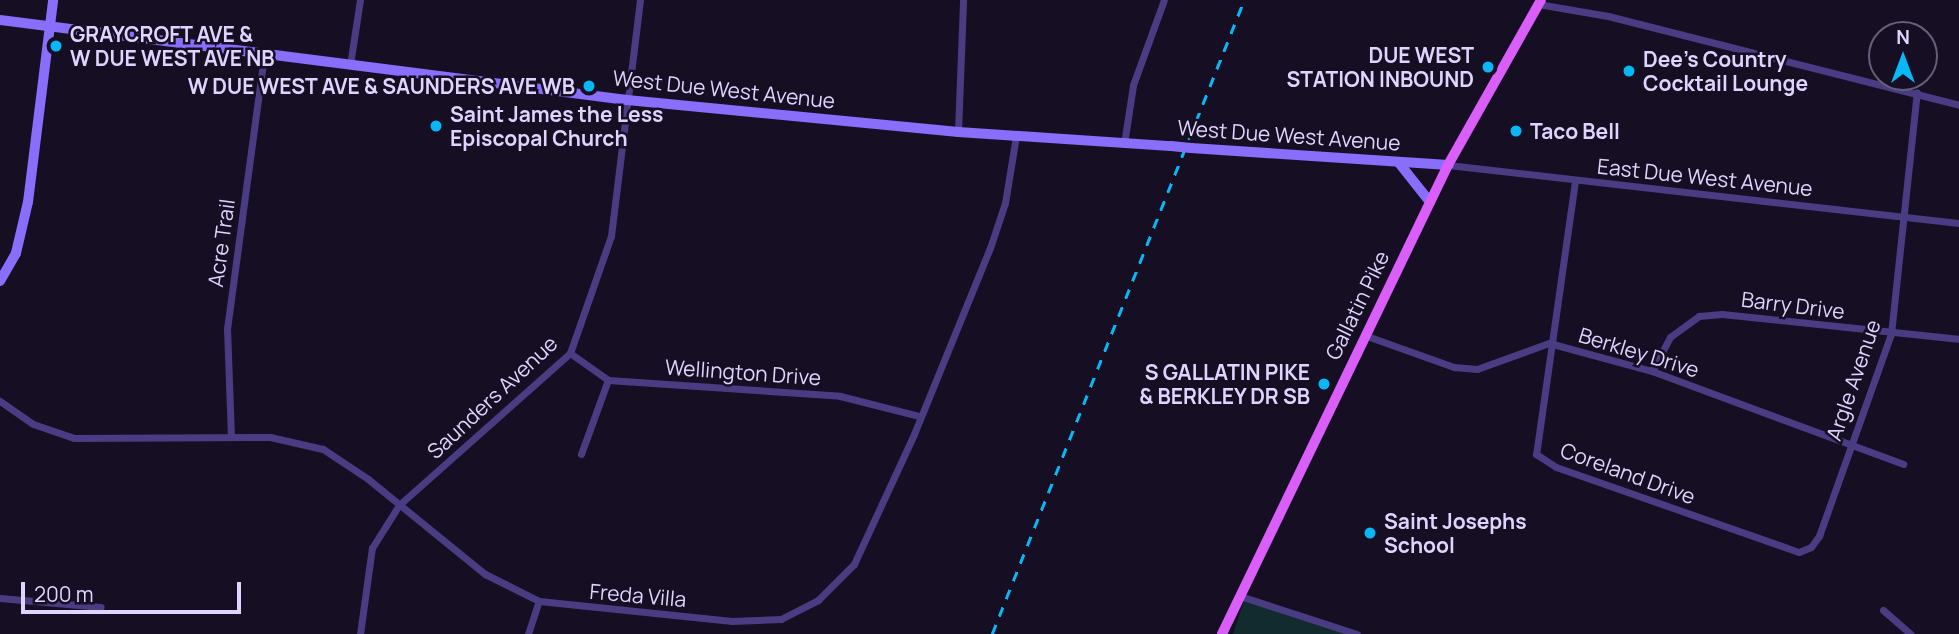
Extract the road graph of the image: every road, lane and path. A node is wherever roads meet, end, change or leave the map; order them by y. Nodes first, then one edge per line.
1 (53, 0) edge
2 (360, 0) edge
3 (640, 0) edge
4 (963, 0) edge
5 (1164, 0) edge
6 (1539, 2) edge
7 (0, 20) edge
8 (50, 27) junction
9 (264, 54) junction
10 (350, 65) junction
11 (1917, 92) junction
12 (627, 100) junction
13 (1959, 105) edge
14 (958, 132) junction
15 (1016, 136) junction
16 (1124, 144) junction
17 (1399, 162) junction
18 (1448, 165) junction
19 (1574, 181) junction
20 (1430, 202) junction
21 (1906, 216) junction
22 (1959, 223) edge
23 (0, 281) edge
24 (1363, 334) junction
25 (1891, 334) junction
26 (1958, 339) edge
27 (1549, 343) junction
28 (570, 353) junction
29 (1652, 371) junction
30 (608, 380) junction
31 (0, 401) edge
32 (919, 416) junction
33 (231, 437) junction
34 (1850, 444) junction
35 (581, 454) dead end
36 (1903, 464) dead end
37 (399, 505) junction
38 (1811, 547) joint
39 (1240, 596) junction
40 (0, 598) edge
41 (539, 601) junction
42 (102, 607) dead end
43 (1882, 610) dead end
44 (359, 634) edge
45 (528, 634) edge
46 (1222, 634) edge
47 (1357, 634) edge
48 (1911, 634) edge

1 - 8 main road
2 - 10 street
3 - 12 street, Saunders Avenue
4 - 14 street
5 - 16 street
6 - 11 street
6 - 18 main road, Gallatin Pike
7 - 8 main road, West Due West Avenue
8 - 9 main road, West Due West Avenue
8 - 23 main road
9 - 10 main road, West Due West Avenue
9 - 33 street, Acre Trail
10 - 12 main road, West Due West Avenue
11 - 13 street
11 - 21 street, Argle Avenue
12 - 14 main road, West Due West Avenue
12 - 28 street, Saunders Avenue
14 - 15 main road, West Due West Avenue
15 - 16 main road, West Due West Avenue
15 - 32 street, Freda Villa
16 - 17 main road, West Due West Avenue, bridge
17 - 18 main road, West Due West Avenue
17 - 20 main road
18 - 19 street, East Due West Avenue
18 - 20 main road, Gallatin Pike
19 - 21 street, East Due West Avenue
19 - 27 street, Coreland Drive
20 - 24 main road, Gallatin Pike
21 - 22 street, East Due West Avenue
21 - 25 street, Argle Avenue
24 - 27 street, Berkley Drive
24 - 39 main road, Gallatin Pike
25 - 26 street, Barry Drive
25 - 29 street, Barry Drive
25 - 34 street, Argle Avenue
27 - 29 street, Berkley Drive
27 - 38 street, Coreland Drive
28 - 30 street
28 - 37 street, Saunders Avenue
29 - 34 street, Berkley Drive
30 - 32 street, Wellington Drive
30 - 35 street
31 - 33 street, Freda Villa
32 - 41 street, Freda Villa
33 - 37 street, Freda Villa
34 - 36 street, Berkley Drive
34 - 38 street, Argle Avenue
37 - 41 street, Freda Villa
37 - 44 street, Saunders Avenue
39 - 46 main road, Gallatin Pike
39 - 47 street
40 - 42 street
41 - 45 street
43 - 48 street

